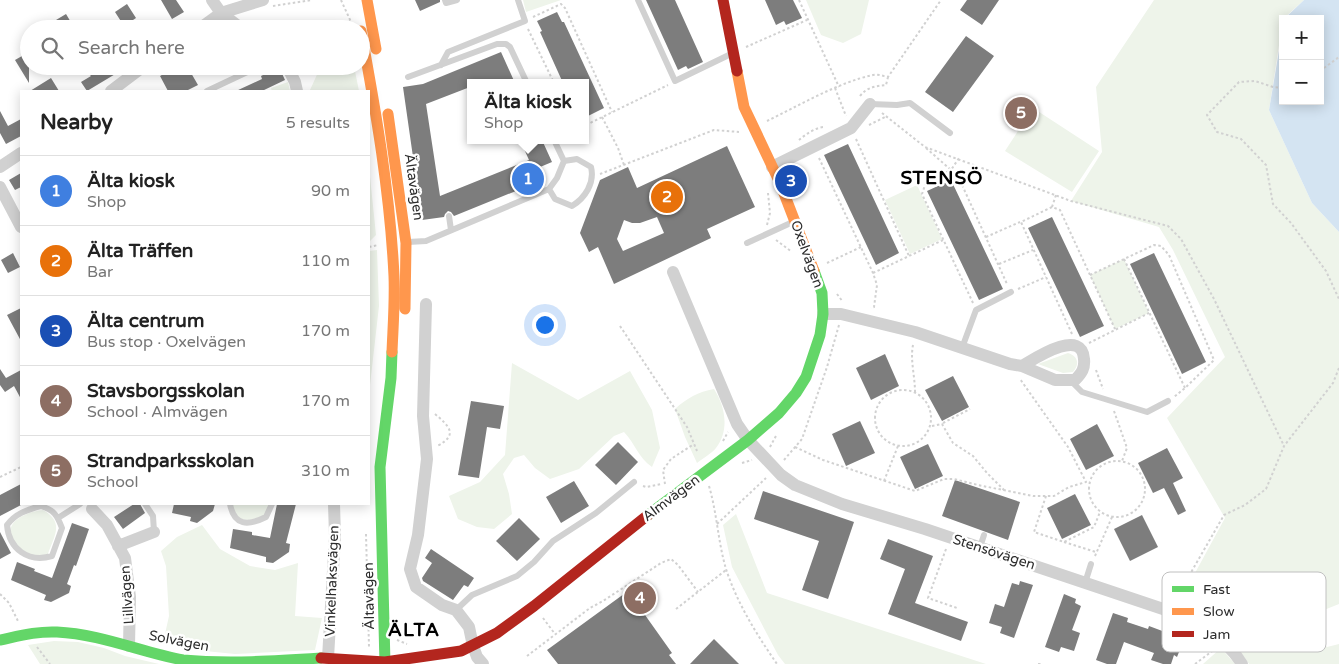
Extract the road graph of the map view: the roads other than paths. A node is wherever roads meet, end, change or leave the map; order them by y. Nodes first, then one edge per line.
1 (212, 0) edge
2 (263, 0) edge
3 (356, 0) edge
4 (368, 0) edge
5 (458, 0) edge
6 (518, 0) edge
7 (638, 0) edge
8 (723, 0) edge
9 (446, 2) edge
10 (221, 13) junction
11 (211, 20) edge
12 (230, 20) edge
13 (359, 20) edge
14 (734, 52) junction
15 (378, 59) dead end
16 (441, 65) junction
17 (132, 75) edge
18 (241, 75) edge
19 (292, 75) edge
20 (369, 75) edge
21 (408, 77) dead end
22 (525, 79) edge
23 (112, 90) edge
24 (209, 90) edge
25 (297, 90) edge
26 (870, 104) joint
27 (386, 106) dead end
28 (950, 133) dead end
29 (556, 144) edge
30 (20, 154) edge
31 (564, 160) junction
32 (772, 167) junction
33 (0, 168) edge
34 (0, 187) edge
35 (550, 189) junction
36 (449, 216) dead end
37 (796, 220) junction
38 (20, 225) edge
39 (451, 230) junction
40 (406, 242) junction
41 (748, 243) dead end
42 (388, 244) junction
43 (673, 272) dead end
44 (1011, 292) road end
45 (426, 304) dead end
46 (823, 314) junction
47 (962, 348) junction
48 (1016, 365) junction
49 (391, 378) junction
50 (1070, 380) junction
51 (1168, 401) road end
52 (748, 440) junction
53 (634, 482) road end
54 (146, 505) edge
55 (230, 505) edge
56 (272, 505) edge
57 (334, 505) edge
58 (86, 506) edge
59 (51, 507) edge
60 (58, 518) junction
61 (154, 532) joint
62 (984, 534) dead end
63 (118, 546) junction
64 (980, 547) junction
65 (1091, 564) road end
66 (1085, 583) junction
67 (1162, 609) edge
68 (456, 610) junction
69 (0, 640) edge
70 (129, 646) junction
71 (473, 646) junction
72 (1232, 652) edge
73 (328, 658) junction
74 (385, 663) edge
75 (483, 664) edge
76 (1242, 664) edge

1 - 10 street
2 - 10 street
3 - 13 street, Ältavägen
4 - 15 street
5 - 9 lane
6 - 16 lane
7 - 14 lane
8 - 14 street, Oxelvägen
10 - 11 street
10 - 12 street
14 - 32 street, Oxelvägen
16 - 21 lane
16 - 22 lane
17 - 23 street
18 - 24 lane
19 - 25 street
20 - 42 street, Ältavägen
26 - 28 lane
26 - 32 street
27 - 40 street, Ältavägen
29 - 31 lane
30 - 33 street
31 - 35 lane
31 - 35 lane
32 - 37 street, Oxelvägen
34 - 38 street
35 - 39 lane
36 - 39 lane
37 - 41 lane
37 - 46 street, Oxelvägen
39 - 40 lane
40 - 42 lane
40 - 49 street, Ältavägen
42 - 49 street, Ältavägen
43 - 52 street, Stensövägen
44 - 47 lane
45 - 68 street
46 - 47 street
46 - 52 street, Almvägen
47 - 48 street
48 - 50 street
48 - 50 street
49 - 74 street, Ältavägen
50 - 51 lane
52 - 64 street, Stensövägen
52 - 71 street, Almvägen
53 - 68 lane
54 - 61 lane, Lillvägen
55 - 56 lane
57 - 73 street, Vinkelhaksvägen
58 - 60 lane, Lillvägen
58 - 63 street, Lillvägen
59 - 60 lane
59 - 60 lane
61 - 63 street, Lillvägen
62 - 64 lane
63 - 70 street, Lillvägen
64 - 66 street, Stensövägen
65 - 66 lane
66 - 67 street, Stensövägen
68 - 71 street
69 - 70 street, Solvägen
70 - 73 street, Solvägen
71 - 74 street, Almvägen
71 - 75 street
72 - 76 street, Stensövägen
73 - 74 street, Solvägen

